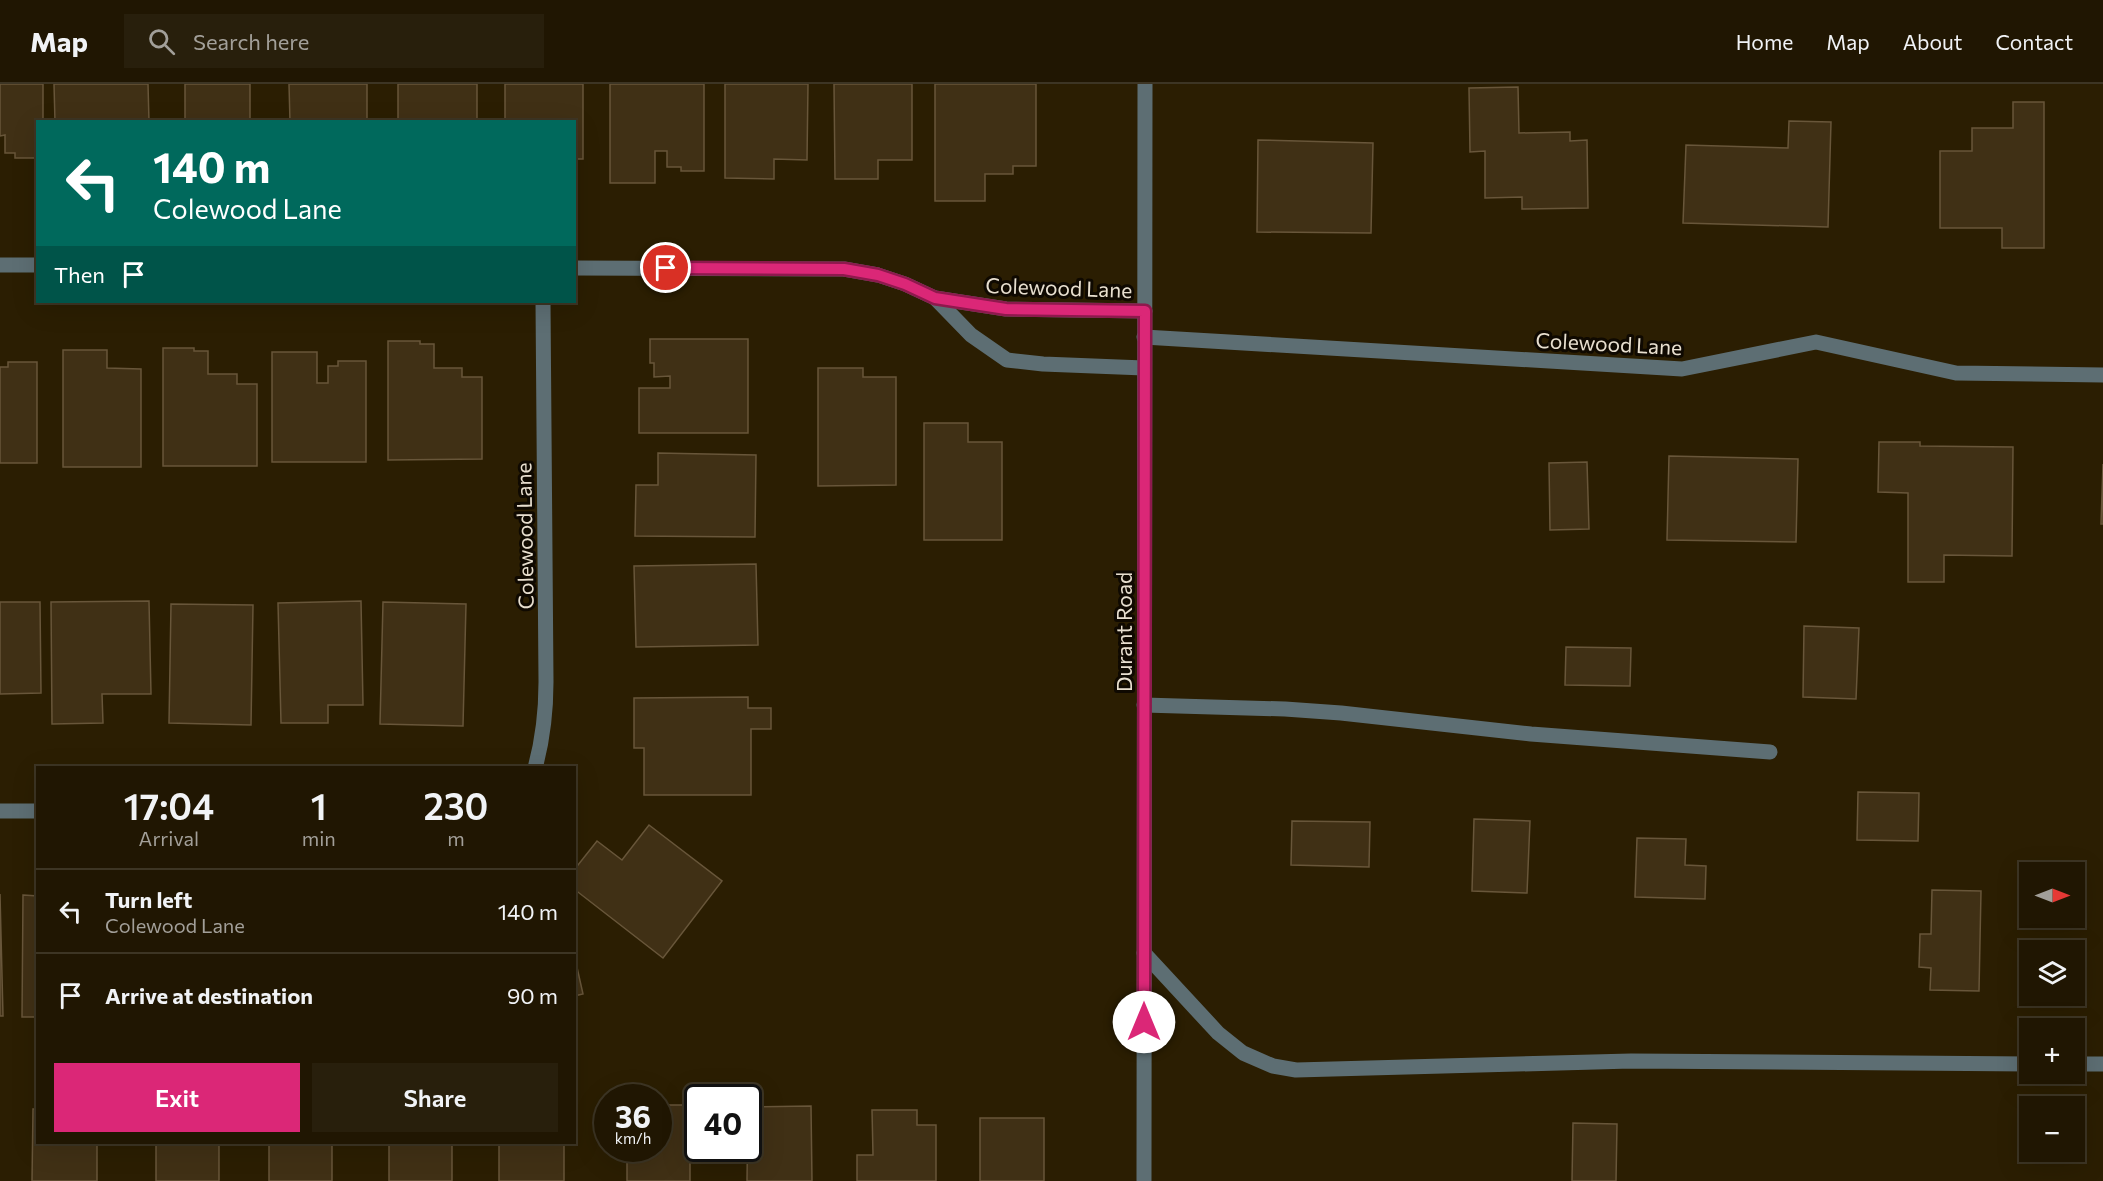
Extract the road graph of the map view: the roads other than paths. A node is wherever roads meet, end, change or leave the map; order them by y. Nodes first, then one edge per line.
1 (1145, 84) edge
2 (0, 265) edge
3 (36, 265) edge
4 (576, 268) edge
5 (935, 298) junction
6 (543, 303) edge
7 (1145, 311) junction
8 (1144, 337) junction
9 (1144, 368) junction
10 (2103, 375) edge
11 (1144, 705) junction
12 (1770, 752) dead end
13 (536, 766) edge
14 (0, 811) edge
15 (36, 811) edge
16 (1144, 953) junction
17 (2019, 1064) edge
18 (2085, 1064) edge
19 (2103, 1064) edge
20 (1144, 1181) edge

1 - 7 street, Durant Road
2 - 3 street
4 - 5 street, Colewood Lane
5 - 7 street, Colewood Lane
5 - 9 street, Colewood Lane
6 - 13 street, Colewood Lane
7 - 8 street, Durant Road
8 - 9 street, Durant Road
8 - 10 street, Colewood Lane
9 - 11 street, Durant Road
11 - 12 street
11 - 16 street, Durant Road
14 - 15 street
16 - 17 street
16 - 20 street, Durant Road
18 - 19 street

